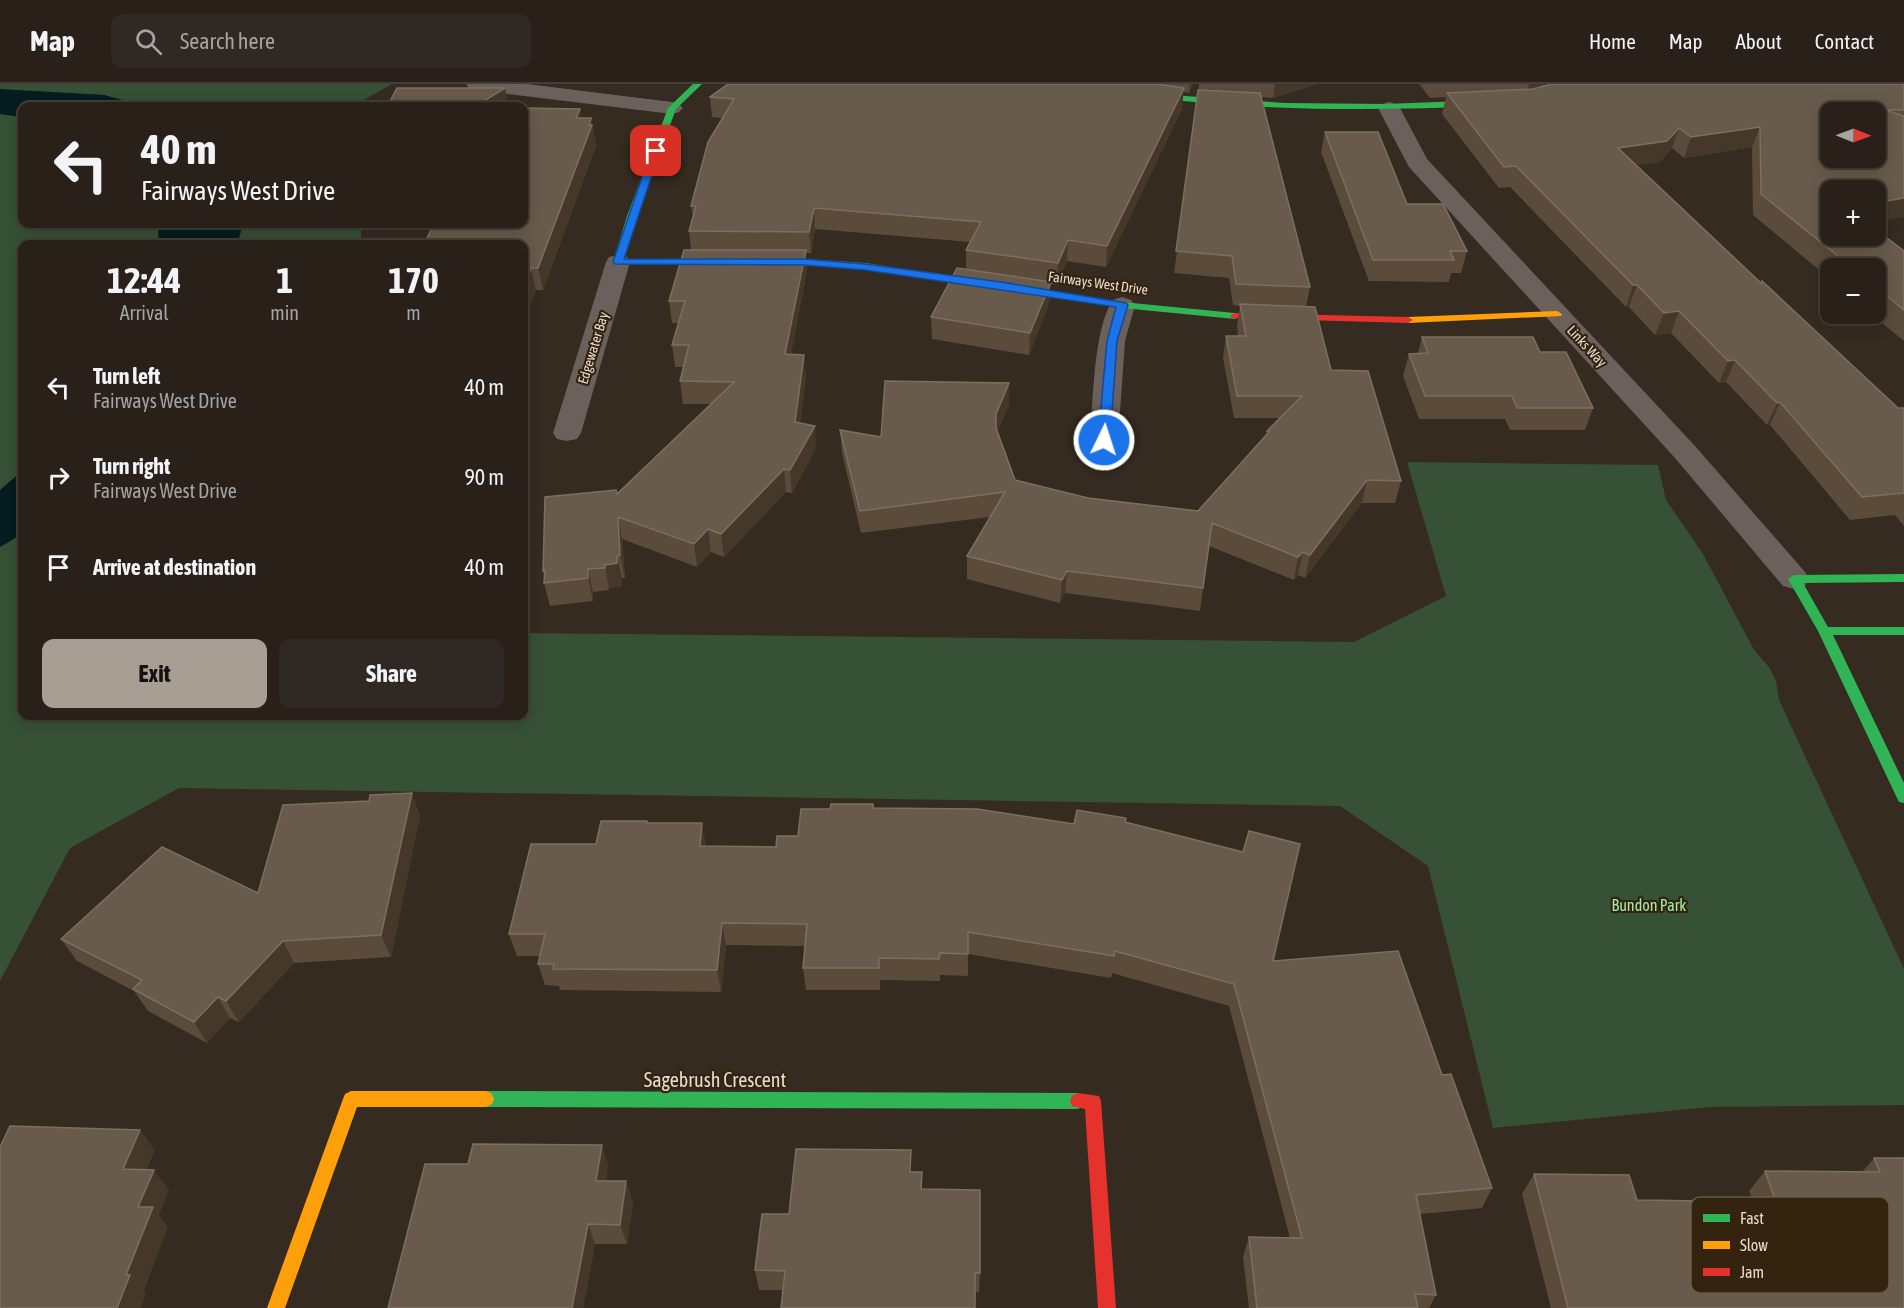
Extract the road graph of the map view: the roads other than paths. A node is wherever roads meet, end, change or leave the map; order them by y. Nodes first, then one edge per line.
1 (476, 84) edge
2 (698, 84) edge
3 (1084, 84) edge
4 (1504, 102) edge
5 (672, 108) junction
6 (1389, 108) junction
7 (618, 262) junction
8 (1122, 305) junction
9 (1557, 314) junction
10 (567, 434) dead end
11 (1104, 440) dead end
12 (1904, 578) edge
13 (1794, 579) junction
14 (1824, 631) junction
15 (1904, 631) edge
16 (1904, 798) edge
17 (276, 1308) edge
18 (1107, 1308) edge

1 - 5 street
2 - 5 street
3 - 6 street
4 - 6 street
5 - 7 street
6 - 9 street, Links Way
7 - 8 street, Fairways West Drive
7 - 10 street, Edgewater Bay
8 - 9 street, Fairways West Drive
8 - 11 street
9 - 13 street, Links Way
12 - 13 street
13 - 14 street
14 - 15 street
14 - 16 street
17 - 18 street, Sagebrush Crescent

